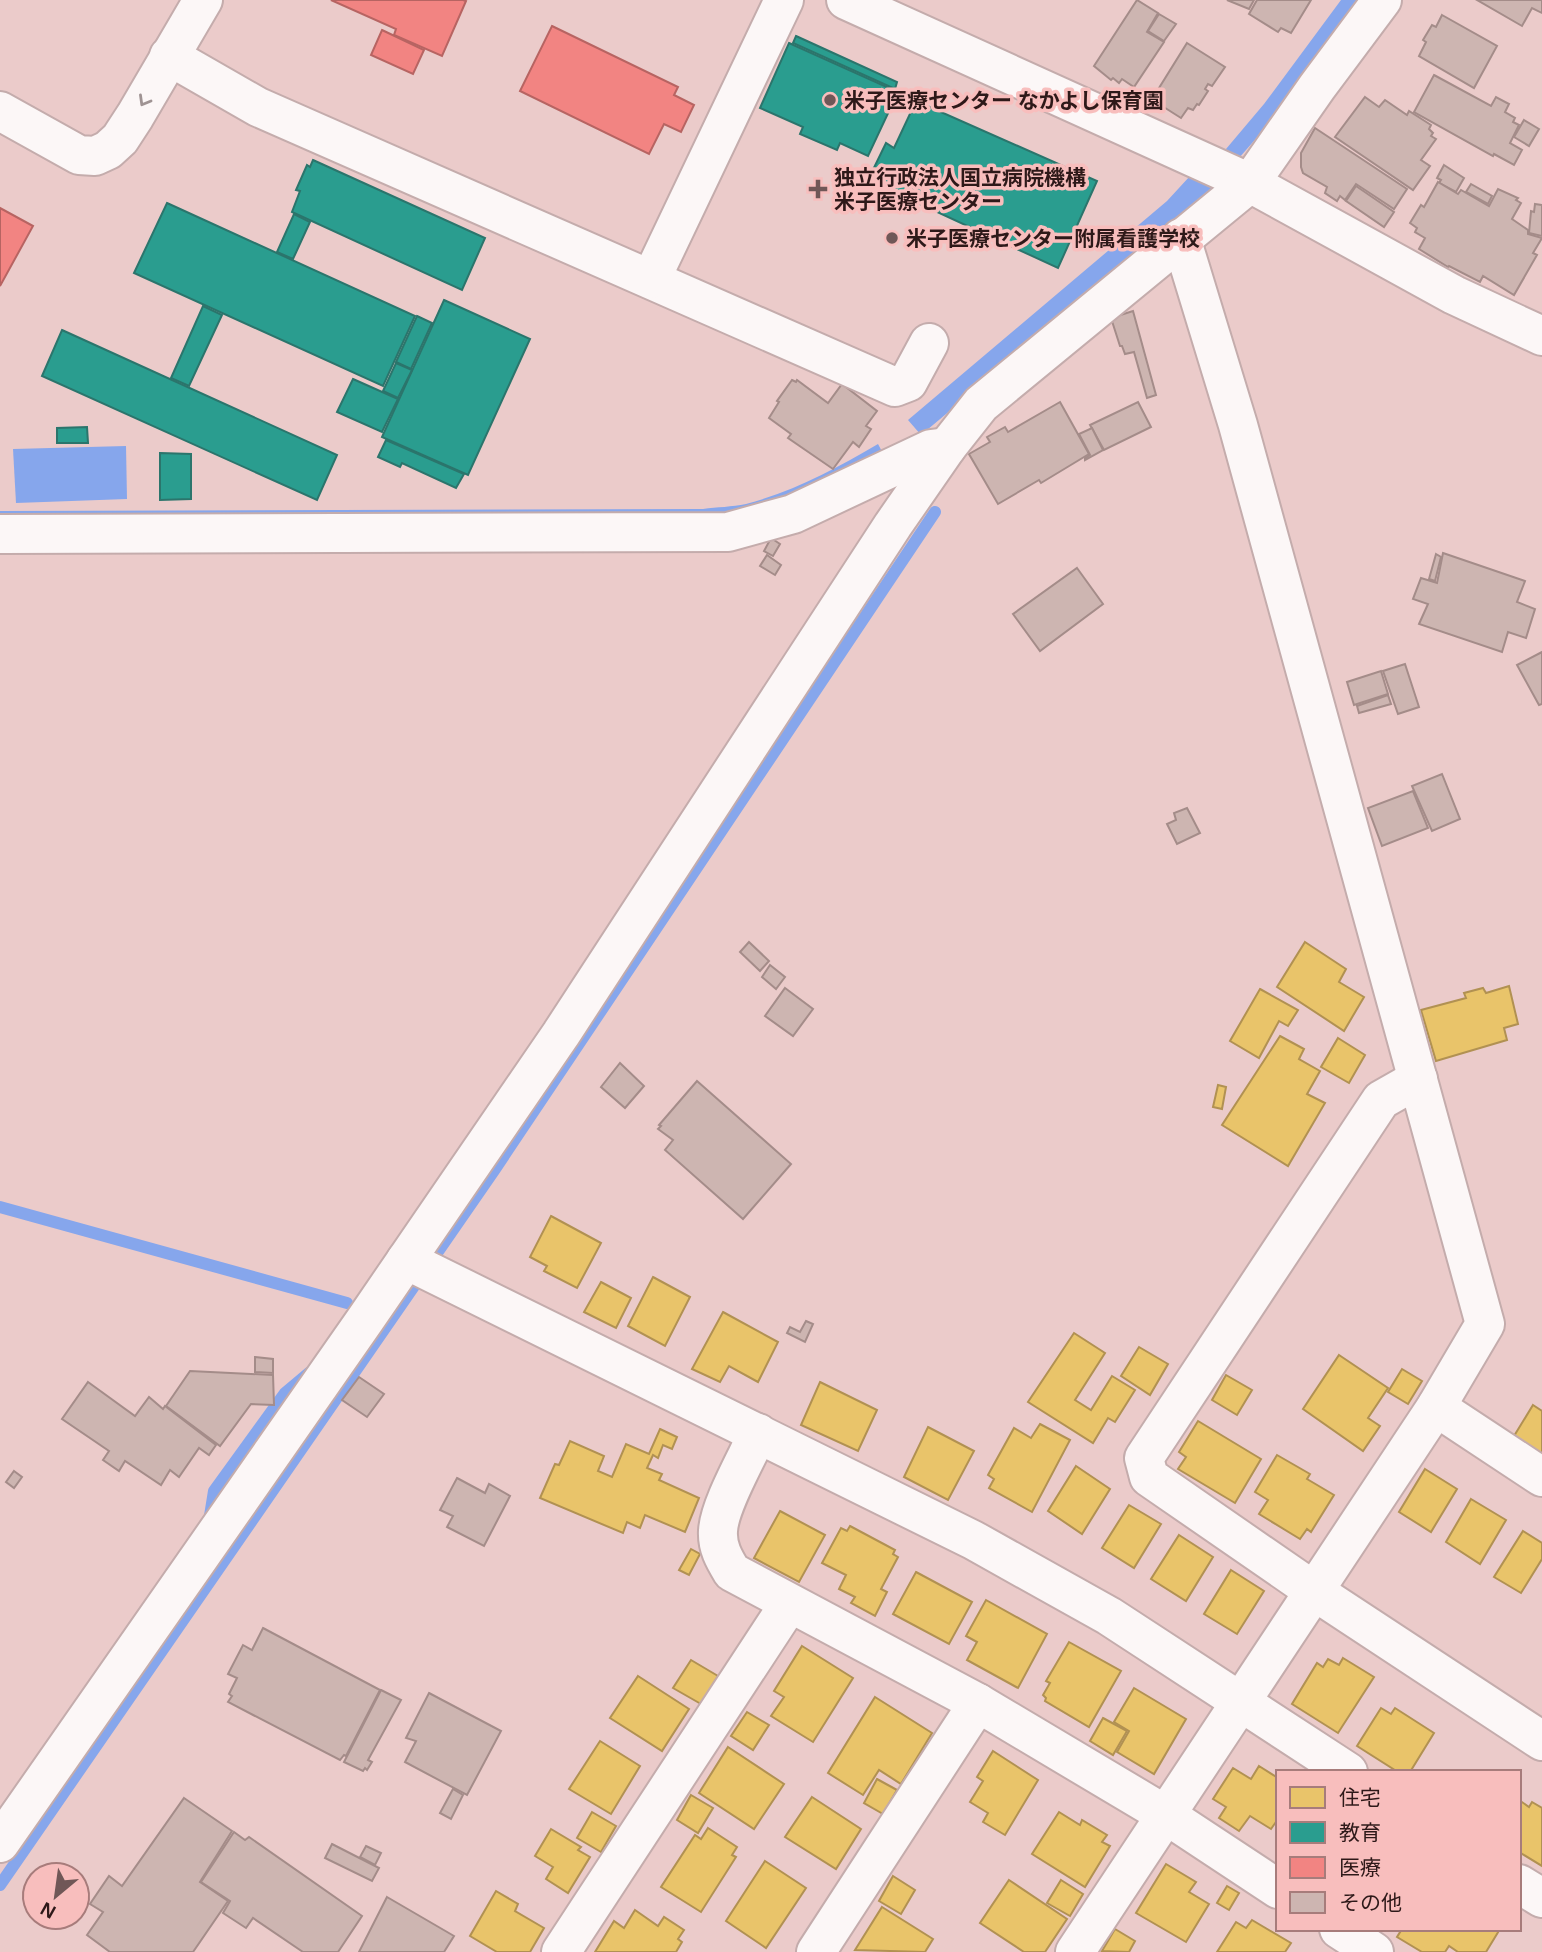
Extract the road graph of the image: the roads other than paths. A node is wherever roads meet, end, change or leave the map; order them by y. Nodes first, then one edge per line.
1 (203, 0) edge
2 (784, 0) edge
3 (846, 0) edge
4 (1382, 0) edge
5 (918, 15) edge
6 (169, 56) junction
7 (0, 111) edge
8 (1250, 183) junction
9 (1181, 238) junction
10 (651, 279) junction
11 (1542, 336) edge
12 (929, 342) dead end
13 (947, 447) junction
14 (0, 534) edge
15 (1418, 1079) junction
16 (406, 1260) junction
17 (1436, 1407) junction
18 (758, 1433) junction
19 (1542, 1477) edge
20 (1314, 1591) junction
21 (789, 1604) junction
22 (1241, 1702) junction
23 (978, 1703) junction
24 (1542, 1741) edge
25 (1345, 1770) edge
26 (1166, 1815) junction
27 (0, 1843) edge
28 (1521, 1885) edge
29 (1276, 1888) edge
30 (1542, 1898) edge
31 (1342, 1931) edge
32 (561, 1952) edge
33 (816, 1952) edge
34 (1074, 1952) edge
35 (1374, 1952) edge

1 - 6 street
2 - 10 street
3 - 5 street
4 - 8 street
5 - 8 street
6 -> 7 street
6 - 10 street
8 - 9 street
8 - 11 street
9 - 13 street
9 - 15 street
10 - 12 street
13 - 14 street
13 - 16 street
15 - 17 street
15 - 20 street
16 - 18 street
16 - 27 street
17 - 19 street
17 - 20 street
18 - 21 street
18 - 22 street
20 - 22 street
20 - 24 street
21 - 23 street
21 - 32 street
22 - 25 street
22 - 26 street
23 - 26 street
23 - 33 street
26 - 29 street
26 - 34 street
28 - 30 street
31 - 35 street

